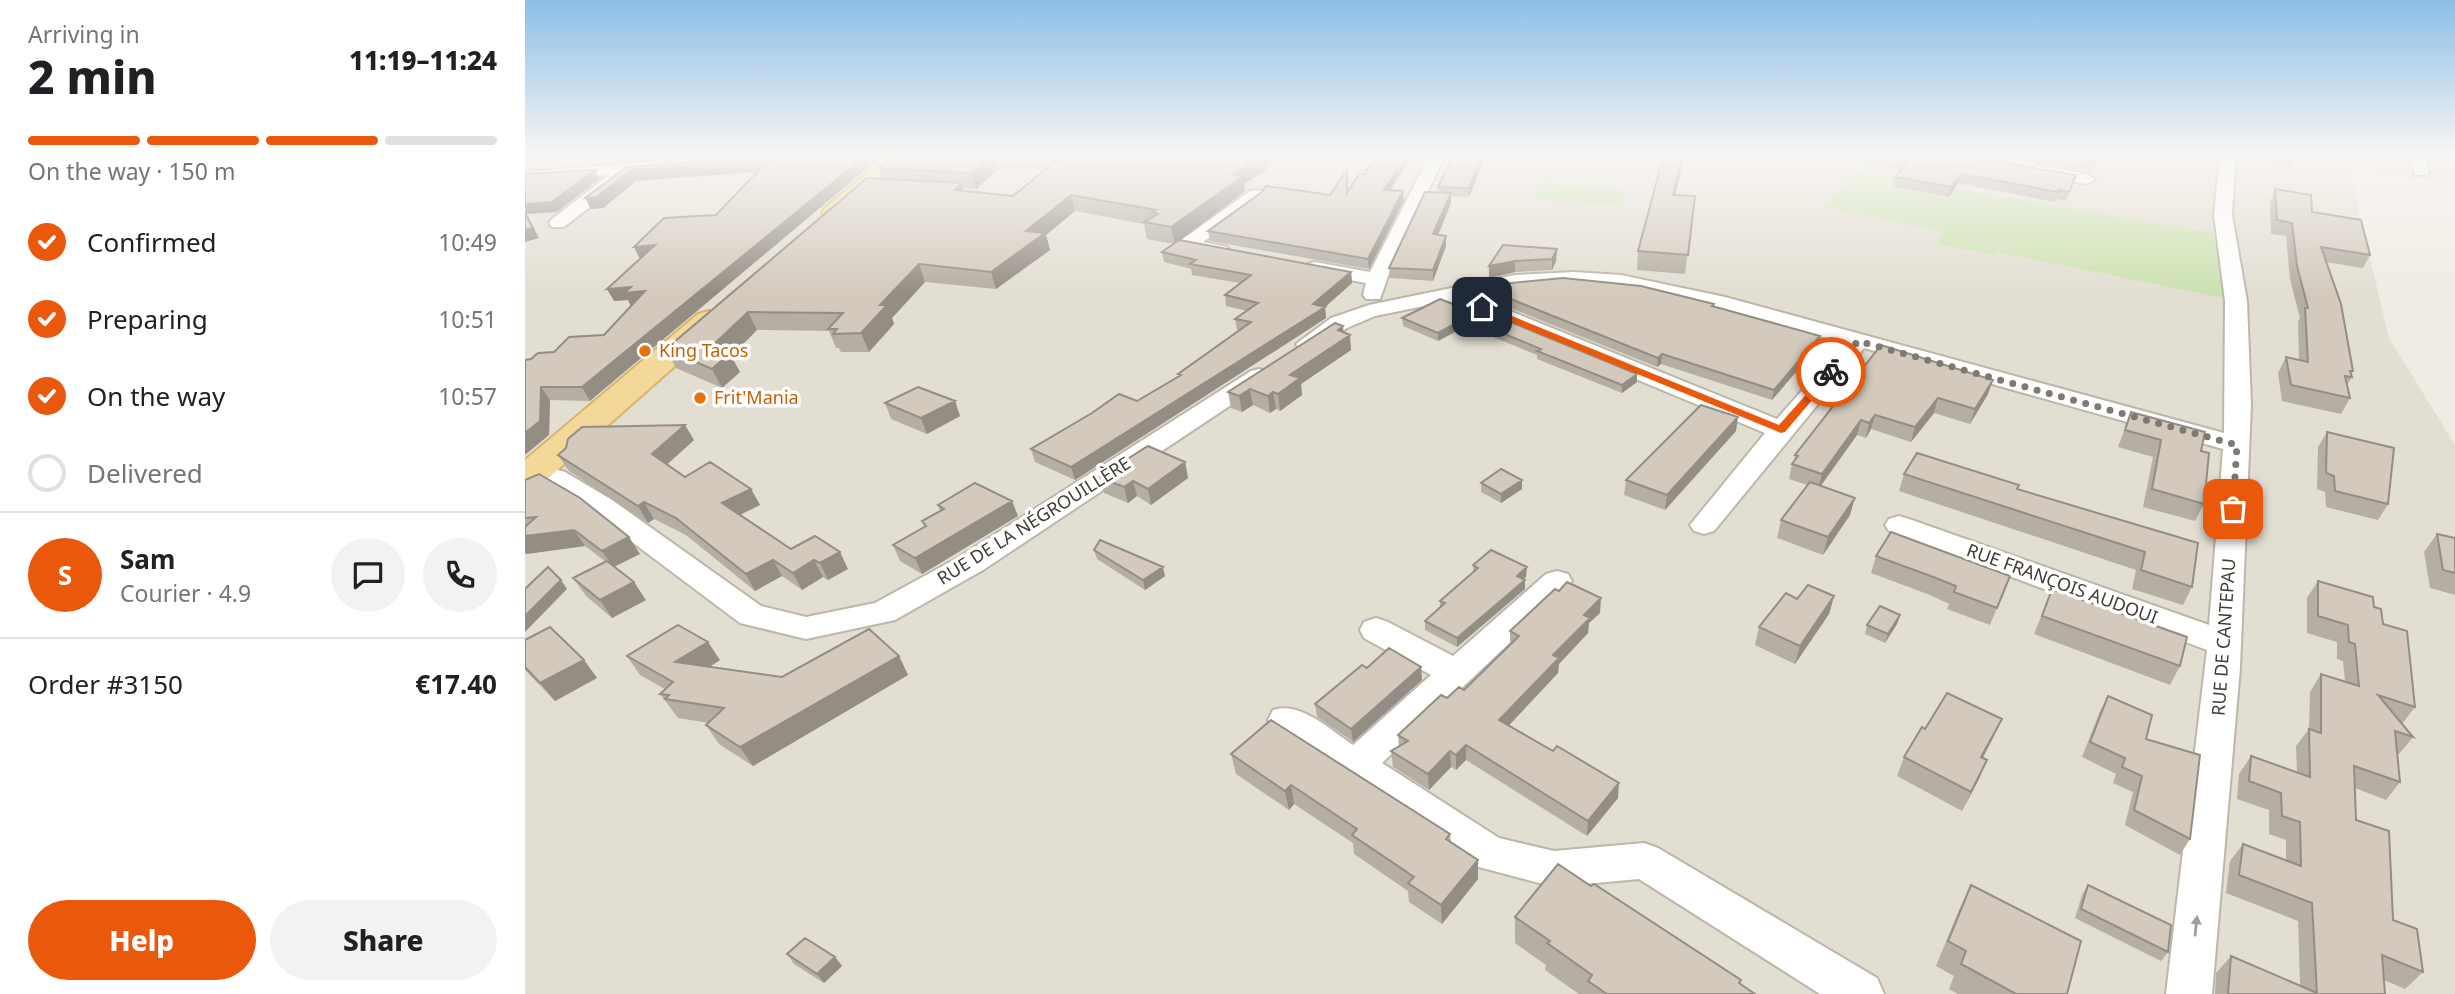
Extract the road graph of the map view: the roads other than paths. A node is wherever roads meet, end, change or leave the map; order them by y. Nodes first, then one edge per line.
1 (589, 200) edge
2 (848, 200) edge
3 (1248, 200) edge
4 (1415, 200) edge
5 (2224, 200) edge
6 (558, 223) dead end
7 (815, 229) edge
8 (1241, 255) edge
9 (1296, 264) edge
10 (1378, 279) junction
11 (1450, 294) junction
12 (732, 301) edge
13 (1369, 311) junction
14 (1858, 341) junction
15 (1781, 430) junction
16 (2237, 445) junction
17 (529, 475) edge
18 (1704, 525) dead end
19 (1899, 525) dead end
20 (1557, 580) dead end
21 (1376, 630) dead end
22 (2224, 643) junction
23 (1456, 673) junction
24 (1286, 720) dead end
25 (1355, 765) junction
26 (1861, 994) edge
27 (2189, 994) edge

1 - 6 street
2 - 7 main road
3 - 8 street
4 - 10 street
5 - 16 street, RUE DE CANTEPAU
9 - 10 street
10 - 13 street
11 - 13 street, RUE DE LA NÉGROUILLÈRE
11 - 14 street, RUE DE LA NÉGROUILLÈRE
11 - 15 street
12 - 17 main road
13 - 17 street, RUE DE LA NÉGROUILLÈRE
14 - 15 street
14 - 16 street, RUE DE LA NÉGROUILLÈRE
15 - 18 street
16 - 22 street, RUE DE CANTEPAU
19 - 22 street, RUE FRANÇOIS AUDOUI
20 - 23 street
21 - 23 street
27 -> 22 street, RUE DE CANTEPAU
23 - 25 street
24 - 25 street
25 - 26 street

